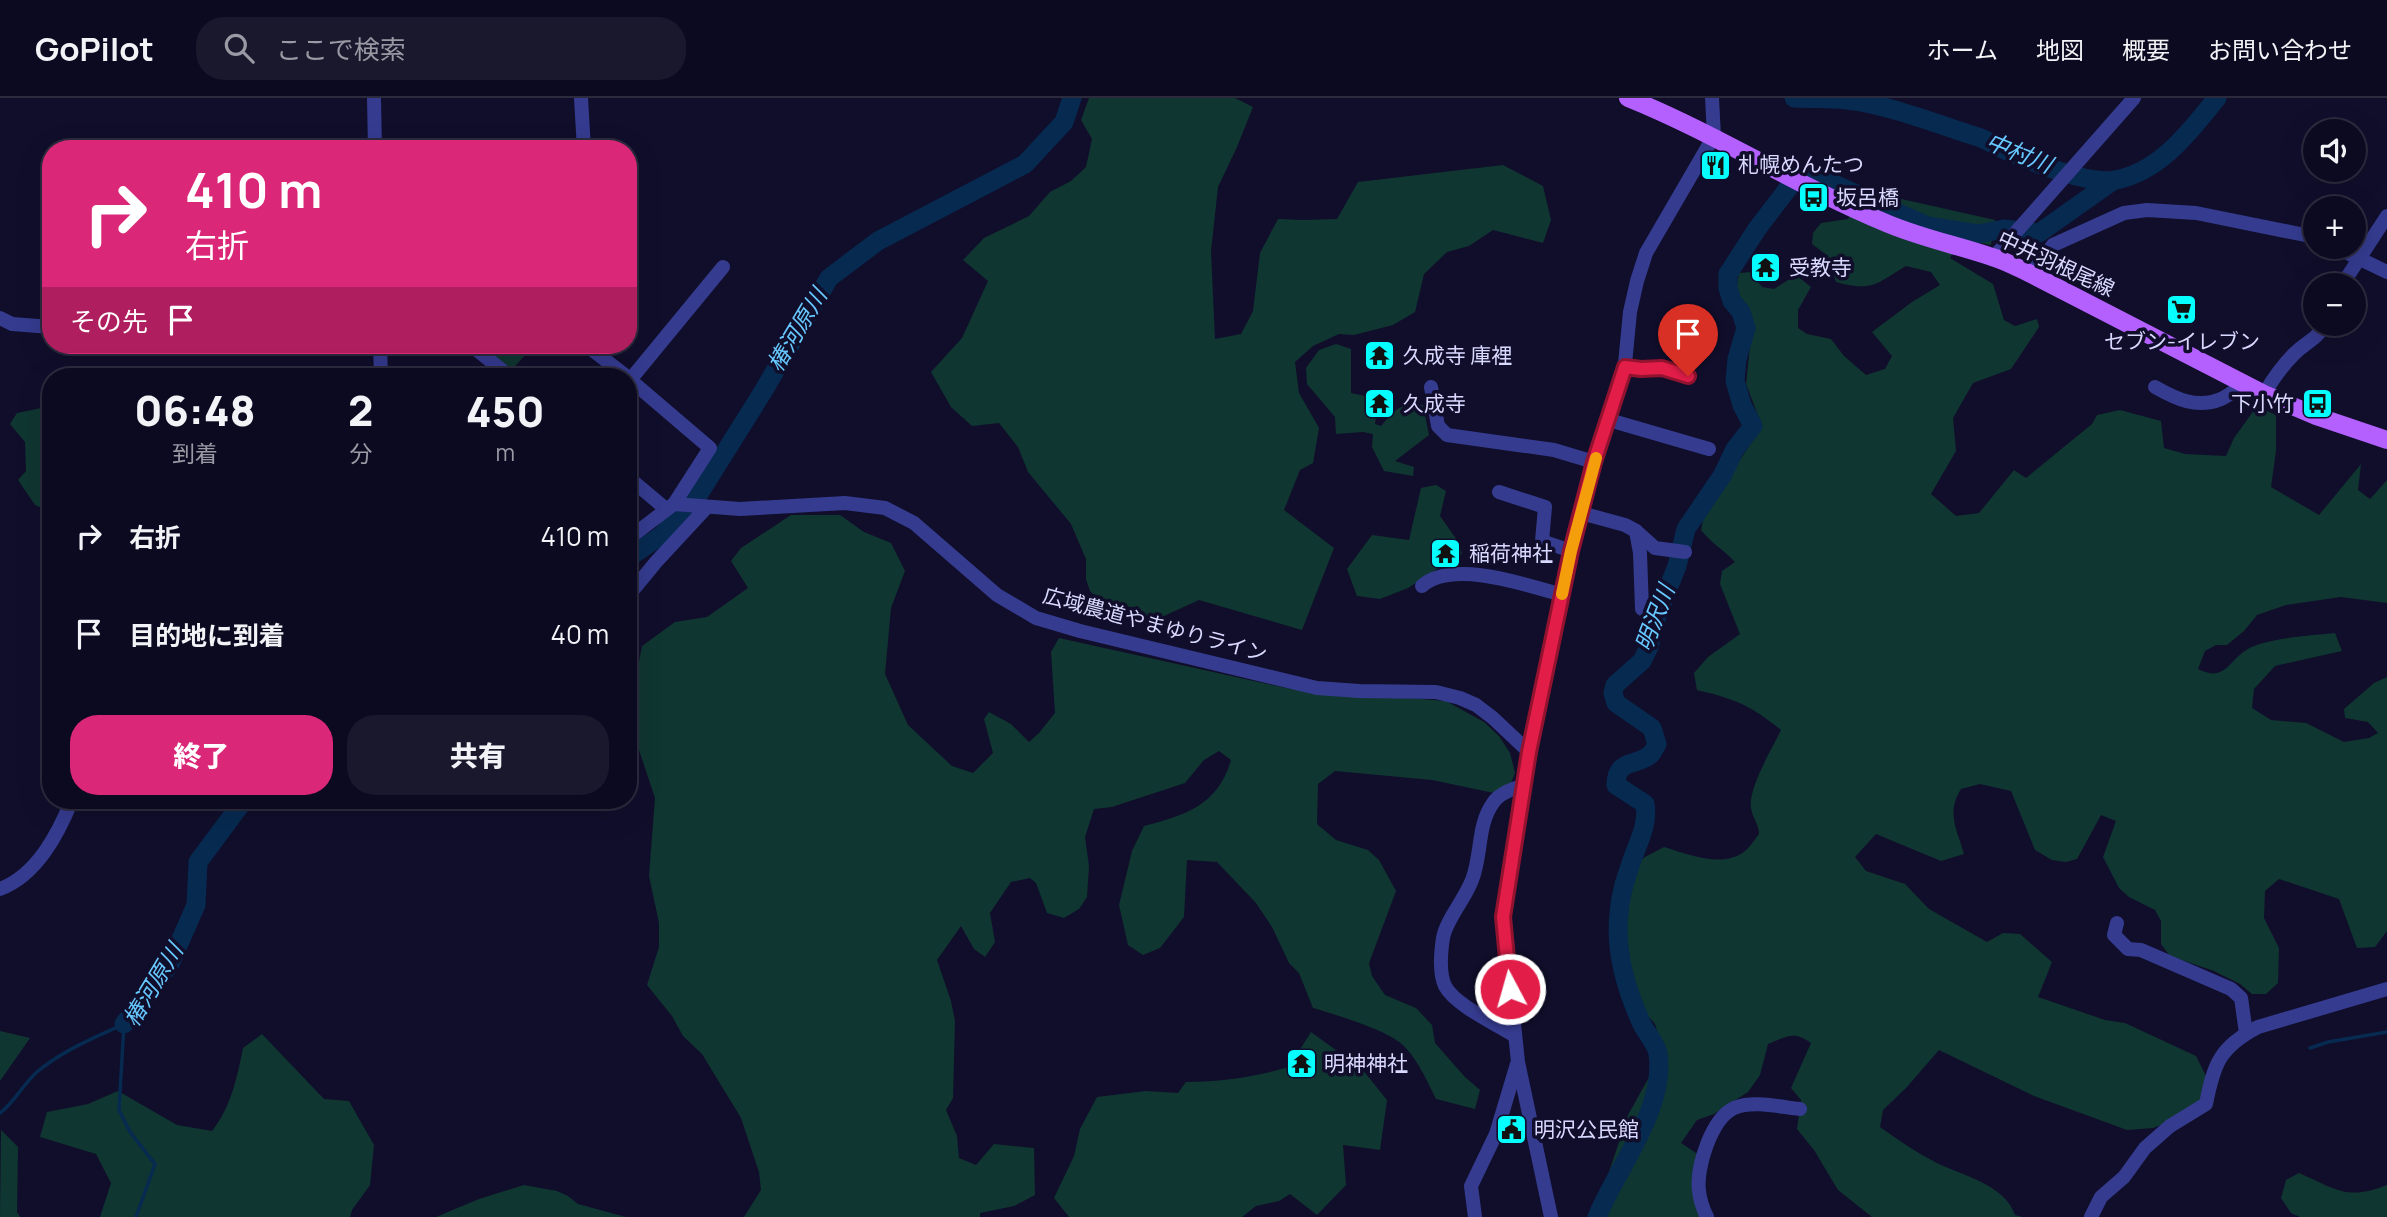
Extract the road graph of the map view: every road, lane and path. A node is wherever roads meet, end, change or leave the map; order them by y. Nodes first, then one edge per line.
1 (374, 98) edge
2 (581, 98) edge
3 (1628, 98) edge
4 (2134, 98) edge
5 (1713, 100) edge
6 (1714, 136) junction
7 (375, 140) edge
8 (583, 140) edge
9 (2387, 216) edge
10 (2303, 235) edge
11 (1994, 257) junction
12 (2359, 260) junction
13 (723, 267) dead end
14 (2387, 272) edge
15 (2350, 273) edge
16 (2031, 274) junction
17 (0, 318) edge
18 (42, 326) edge
19 (2319, 336) edge
20 (482, 354) edge
21 (597, 354) edge
22 (1625, 367) junction
23 (499, 368) edge
24 (615, 368) edge
25 (637, 368) edge
26 (1688, 376) dead end
27 (2246, 385) junction
28 (637, 386) edge
29 (1431, 387) dead end
30 (2155, 387) dead end
31 (2264, 394) junction
32 (1609, 420) junction
33 (2387, 440) edge
34 (1709, 449) dead end
35 (1594, 462) junction
36 (637, 483) edge
37 (1499, 492) dead end
38 (670, 506) junction
39 (703, 507) junction
40 (1581, 513) junction
41 (1636, 531) junction
42 (637, 533) edge
43 (1571, 551) junction
44 (1685, 552) dead end
45 (637, 585) edge
46 (1422, 586) dead end
47 (1562, 595) junction
48 (1642, 609) dead end
49 (1529, 752) junction
50 (1525, 785) junction
51 (68, 809) edge
52 (0, 889) edge
53 (2117, 923) dead end
54 (2387, 989) edge
55 (2246, 1033) junction
56 (1515, 1036) junction
57 (1518, 1062) junction
58 (1800, 1109) dead end
59 (1475, 1217) edge
60 (1551, 1217) edge
61 (1707, 1217) edge
62 (2091, 1217) edge

1 - 7 street
2 - 8 street
3 - 6 main road, 中井羽根尾線
4 - 11 street
5 - 6 street
6 - 11 main road, 中井羽根尾線
6 - 22 street
9 - 12 street
10 - 16 street
11 - 16 main road, 中井羽根尾線
12 - 14 street
12 - 15 street
13 - 25 street
16 - 27 main road, 中井羽根尾線
17 - 18 street
19 - 31 street
20 - 23 street
21 - 24 street
22 - 26 street
22 - 32 street
27 - 30 street
27 - 31 main road, 中井羽根尾線
28 - 38 street
29 - 35 street
31 - 33 main road, 中井羽根尾線
32 - 34 street
32 - 35 street
35 - 40 street
36 - 38 street
37 - 43 street
38 - 39 street, 広域農道やまゆりライン
38 - 42 street
39 - 45 street
39 - 49 street, 広域農道やまゆりライン
40 - 41 street
40 - 43 street
41 - 44 street
41 - 48 street
43 - 47 street
46 - 47 street
47 - 49 street
49 - 50 street
50 - 56 street
50 - 56 street
51 - 52 street
53 - 55 street
54 - 55 street
55 - 62 street
56 - 57 street
57 - 59 street
57 - 60 street
58 - 61 street

